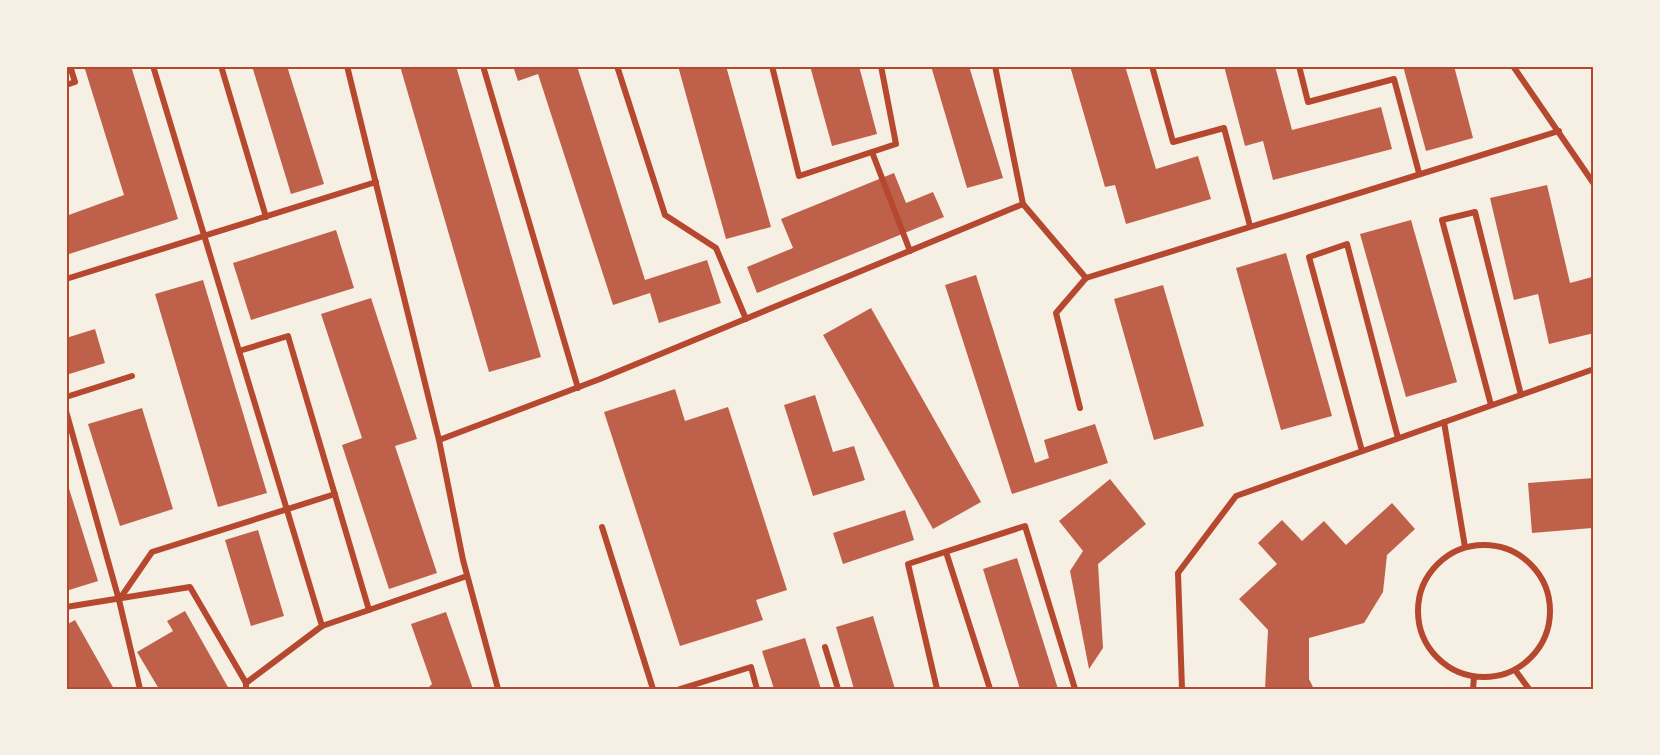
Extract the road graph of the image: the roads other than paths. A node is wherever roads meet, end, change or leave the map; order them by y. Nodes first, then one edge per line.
1 (70, 66) edge
2 (153, 66) edge
3 (221, 66) edge
4 (347, 66) edge
5 (483, 66) edge
6 (617, 66) edge
7 (772, 66) edge
8 (881, 66) edge
9 (995, 66) edge
10 (1152, 66) edge
11 (1299, 66) edge
12 (1513, 66) edge
13 (66, 85) edge
14 (1559, 131) junction
15 (872, 152) junction
16 (1419, 173) junction
17 (376, 182) junction
18 (1594, 184) edge
19 (1023, 204) junction
20 (266, 217) junction
21 (1250, 226) junction
22 (203, 236) junction
23 (910, 250) junction
24 (1086, 278) junction
25 (66, 279) edge
26 (746, 319) junction
27 (239, 351) junction
28 (1594, 369) edge
29 (132, 376) dead end
30 (578, 388) junction
31 (1521, 395) junction
32 (66, 397) edge
33 (1491, 405) junction
34 (1080, 408) dead end
35 (66, 411) edge
36 (1444, 422) junction
37 (1398, 438) junction
38 (439, 440) junction
39 (1362, 451) junction
40 (334, 494) junction
41 (286, 508) junction
42 (602, 527) dead end
43 (1465, 547) junction
44 (946, 552) junction
45 (467, 576) junction
46 (119, 600) junction
47 (66, 607) edge
48 (369, 610) junction
49 (322, 626) junction
50 (825, 647) dead end
51 (1515, 670) junction
52 (1474, 677) junction
53 (246, 686) edge
54 (140, 689) edge
55 (498, 689) edge
56 (653, 689) edge
57 (680, 689) edge
58 (757, 689) edge
59 (838, 689) edge
60 (937, 689) edge
61 (990, 689) edge
62 (1075, 689) edge
63 (1182, 689) edge
64 (1473, 689) edge
65 (1529, 689) edge

1 - 13 street
2 - 22 street
3 - 20 street
4 - 17 street
5 - 30 street
6 - 26 street
7 - 15 street
8 - 15 street
9 - 19 street
10 - 21 street
11 - 16 street
12 - 14 street
14 - 16 street
14 - 18 street
15 - 23 street
16 - 21 street
17 - 20 street
17 - 38 street
19 - 23 street
19 - 24 street
20 - 22 street
21 - 24 street
22 - 25 street
22 - 27 street
23 - 26 street
24 - 34 street
26 - 30 street
27 - 40 street
27 - 41 street
28 - 31 street
29 - 32 street
30 - 38 street
31 - 33 street
31 - 33 street
33 - 36 street
35 - 46 street
36 - 37 street
36 - 43 street
37 - 39 street
37 - 39 street
38 - 45 street
39 - 63 street
40 - 41 street
40 - 48 street
41 - 46 street
41 - 49 street
42 - 56 street
43 - 51 street
43 - 52 street
44 - 60 street
44 - 61 street
44 - 62 street
45 - 48 street
45 - 55 street
46 - 47 street
46 - 53 street
46 - 54 street
48 - 49 street
49 - 53 street
50 - 59 street
51 - 52 street
51 - 65 street
52 - 64 street
57 - 58 street

